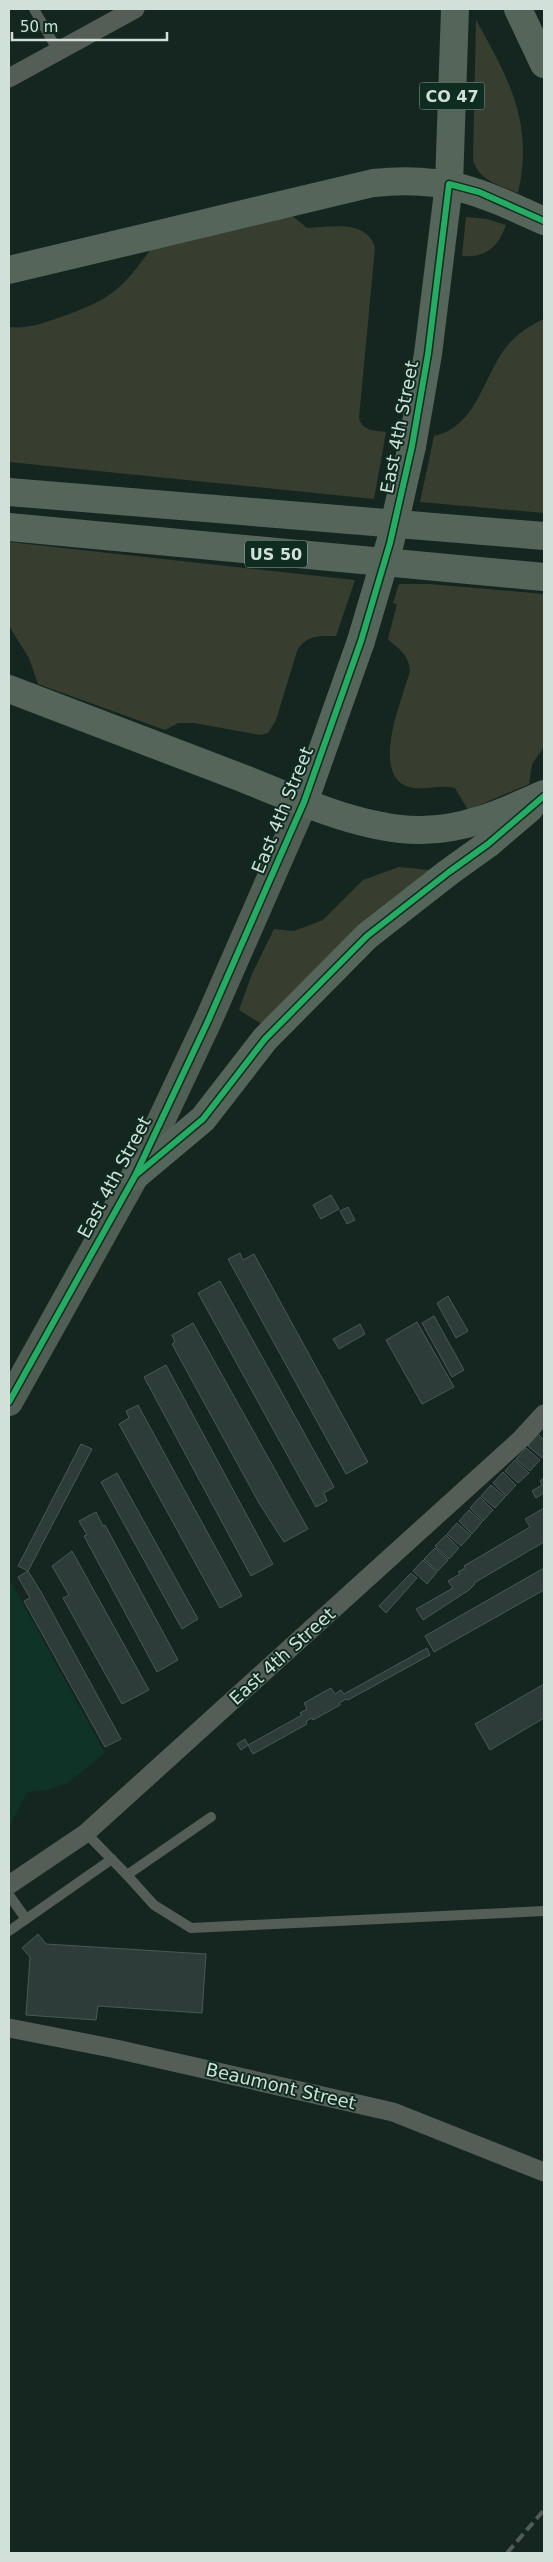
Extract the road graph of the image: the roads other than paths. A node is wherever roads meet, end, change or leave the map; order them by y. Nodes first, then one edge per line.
1 (34, 9) edge
2 (135, 9) edge
3 (455, 9) edge
4 (518, 9) edge
5 (58, 51) junction
6 (544, 64) edge
7 (9, 78) edge
8 (449, 184) junction
9 (544, 221) edge
10 (9, 270) edge
11 (9, 492) edge
12 (9, 527) edge
13 (544, 536) edge
14 (544, 577) edge
15 (9, 689) edge
16 (544, 795) edge
17 (304, 802) junction
18 (134, 1176) junction
19 (9, 1402) edge
20 (544, 1414) edge
21 (210, 1817) dead end
22 (86, 1832) junction
23 (112, 1859) junction
24 (127, 1875) junction
25 (9, 1885) edge
26 (9, 1896) edge
27 (544, 1911) edge
28 (26, 1919) junction
29 (9, 1931) edge
30 (9, 2028) edge
31 (544, 2172) edge

1 - 5 lane
2 - 5 street
3 - 8 highway, CO 47
4 - 6 highway
5 - 7 street
8 - 9 highway
8 - 10 highway
8 - 17 highway, East 4th Street, bridge
11 - 13 highway, US 50
12 - 14 highway, US 50
15 - 17 highway
16 - 17 highway
16 - 18 highway
17 - 18 main road, East 4th Street
18 - 19 main road, East 4th Street
20 - 22 street, East 4th Street
21 - 24 lane
22 - 23 lane
22 - 25 street, East 4th Street
23 - 24 lane
23 - 28 lane
24 - 27 lane
26 - 28 lane
28 - 29 lane
30 - 31 street, Beaumont Street

